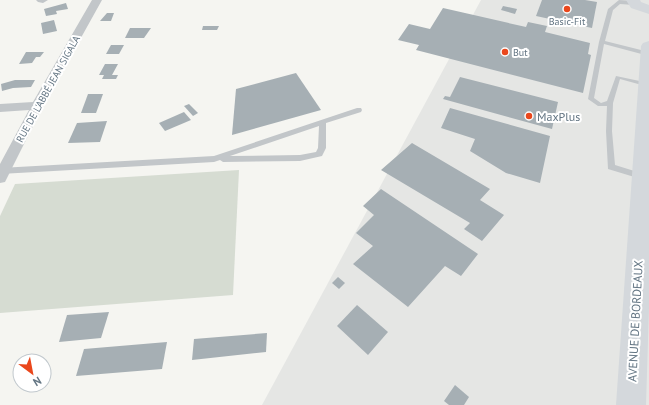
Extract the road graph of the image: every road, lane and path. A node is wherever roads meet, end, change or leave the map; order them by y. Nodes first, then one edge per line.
1 (97, 0) edge
2 (633, 1) edge
3 (649, 10) edge
4 (602, 42) junction
5 (649, 46) edge
6 (648, 66) edge
7 (610, 103) junction
8 (37, 106) junction
9 (0, 108) edge
10 (359, 110) dead end
11 (323, 122) junction
12 (214, 159) junction
13 (2, 173) edge
14 (642, 177) junction
15 (630, 405) edge

1 - 8 street, RUE DE L'ABBÉ JEAN SIGALA
2 - 3 main road
2 - 4 lane
4 - 6 lane
4 - 7 lane
5 - 6 main road, AVENUE DE BORDEAUX
6 - 7 lane
6 - 14 main road, AVENUE DE BORDEAUX
7 - 14 lane
8 - 9 street
8 - 13 street, RUE DE L'ABBÉ JEAN SIGALA
10 - 11 lane
11 - 12 lane
11 - 12 lane
12 - 13 lane
14 - 15 main road, AVENUE DE BORDEAUX

